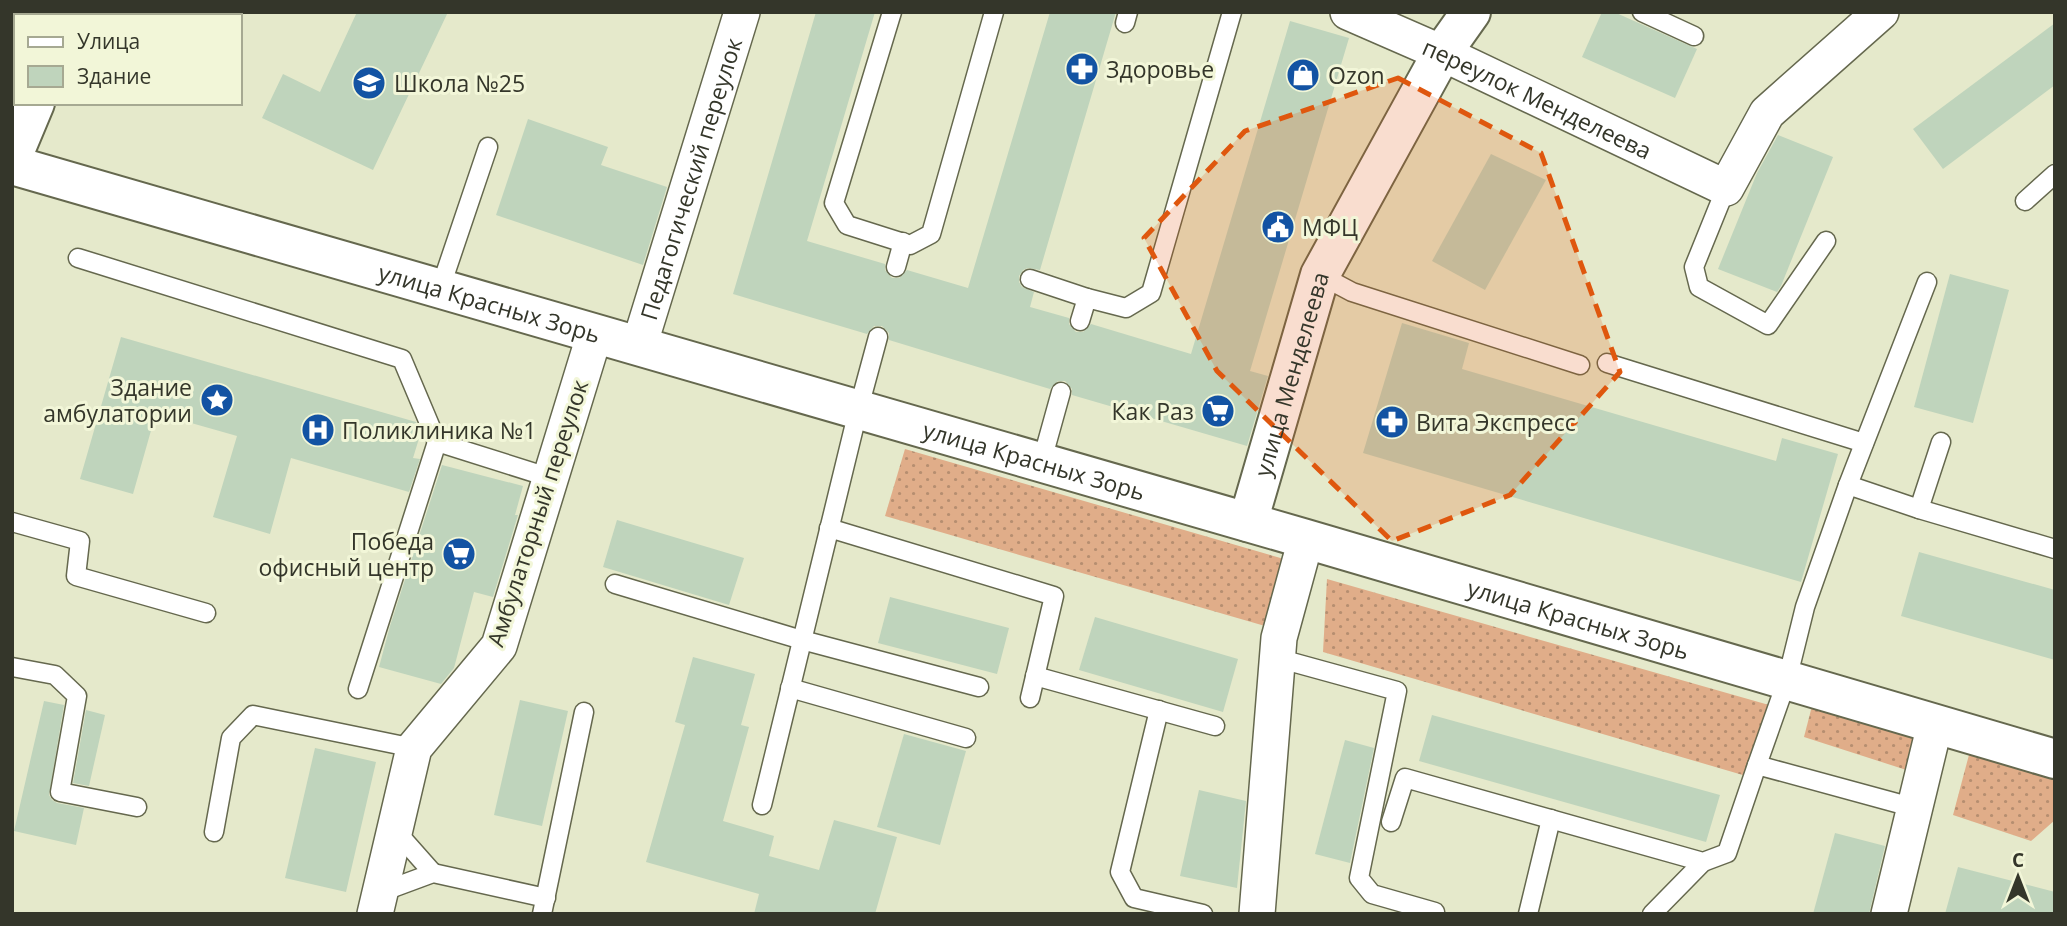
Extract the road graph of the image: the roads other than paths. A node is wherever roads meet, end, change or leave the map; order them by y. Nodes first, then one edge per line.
1 (742, 12) edge
2 (892, 12) edge
3 (994, 12) edge
4 (1232, 12) edge
5 (1348, 12) edge
6 (1471, 12) edge
7 (1642, 12) edge
8 (1877, 14) edge
9 (1693, 36) dead end
10 (1442, 52) junction
11 (34, 105) edge
12 (488, 147) dead end
13 (12, 158) edge
14 (12, 165) edge
15 (2055, 174) edge
16 (1726, 188) junction
17 (2025, 201) dead end
18 (1826, 241) dead end
19 (903, 242) junction
20 (78, 258) dead end
21 (896, 267) dead end
22 (1320, 275) junction
23 (1030, 279) dead end
24 (1927, 282) dead end
25 (440, 289) junction
26 (1087, 298) junction
27 (1080, 321) dead end
28 (595, 333) junction
29 (878, 337) dead end
30 (639, 346) junction
31 (1607, 363) dead end
32 (1580, 365) dead end
33 (1061, 392) dead end
34 (858, 411) junction
35 (438, 442) junction
36 (1941, 442) dead end
37 (1864, 443) junction
38 (1041, 464) junction
39 (551, 478) junction
40 (1848, 485) junction
41 (1919, 509) junction
42 (12, 522) edge
43 (1248, 522) junction
44 (829, 528) junction
45 (1306, 539) junction
46 (2055, 549) edge
47 (615, 584) dead end
48 (206, 612) dead end
49 (802, 640) junction
50 (1278, 658) junction
51 (12, 667) edge
52 (1035, 676) junction
53 (1787, 680) junction
54 (979, 687) dead end
55 (790, 688) junction
56 (358, 689) dead end
57 (1030, 698) dead end
58 (1159, 710) junction
59 (584, 712) dead end
60 (1936, 724) junction
61 (1215, 726) dead end
62 (966, 738) dead end
63 (414, 748) junction
64 (2055, 759) edge
65 (1757, 765) junction
66 (762, 805) dead end
67 (137, 807) dead end
68 (1915, 808) junction
69 (1551, 819) junction
70 (1391, 822) dead end
71 (394, 829) junction
72 (214, 832) dead end
73 (1703, 862) junction
74 (433, 873) junction
75 (377, 903) edge
76 (544, 906) edge
77 (1435, 912) edge
78 (1203, 914) edge
79 (1257, 914) edge
80 (1528, 914) edge
81 (1652, 914) edge
82 (1889, 914) edge

1 - 30 street, Педагогический переулок
2 - 19 lane
3 - 19 lane
4 - 26 lane
5 - 10 street, переулок Менделеева
6 - 10 street, улица Менделеева
7 - 9 lane
8 - 16 street
10 - 16 street, переулок Менделеева
10 - 22 street, улица Менделеева
11 - 13 street
12 - 25 lane
14 - 25 street, улица Красных Зорь
15 - 17 lane
16 - 18 lane
19 - 21 lane
20 - 35 lane
22 - 32 lane
22 - 43 street, улица Менделеева
23 - 26 lane
24 - 37 lane
25 - 28 street, улица Красных Зорь
26 - 27 lane
28 - 30 street, улица Красных Зорь
28 - 39 street, Амбулаторный переулок
29 - 34 lane
30 - 34 street, улица Красных Зорь
31 - 37 lane
33 - 38 lane
34 - 38 street, улица Красных Зорь
34 - 44 lane
35 - 39 lane
35 - 56 lane
36 - 41 lane
37 - 40 lane
38 - 43 street, улица Красных Зорь
39 - 63 street, Амбулаторный переулок
40 - 41 lane
40 - 53 lane
41 - 46 lane
42 - 48 lane
43 - 45 street, улица Красных Зорь
44 - 49 lane
44 - 52 lane
45 - 50 street
45 - 53 street, улица Красных Зорь
47 - 49 lane
49 - 54 lane
49 - 55 lane
50 - 77 lane
50 - 79 street
51 - 67 lane
52 - 57 lane
52 - 58 lane
53 - 60 street, улица Красных Зорь
53 - 65 lane
55 - 62 lane
55 - 66 lane
58 - 61 lane
58 - 78 lane
59 - 76 lane
60 - 64 street, улица Красных Зорь
60 - 68 street
63 - 71 street, Амбулаторный переулок
63 - 72 lane
65 - 68 lane
65 - 73 lane
68 - 82 street
69 - 70 lane
69 - 73 lane
69 - 80 lane
71 - 74 lane
71 - 75 street, Амбулаторный переулок
73 - 81 lane
74 - 75 lane
74 - 76 lane

